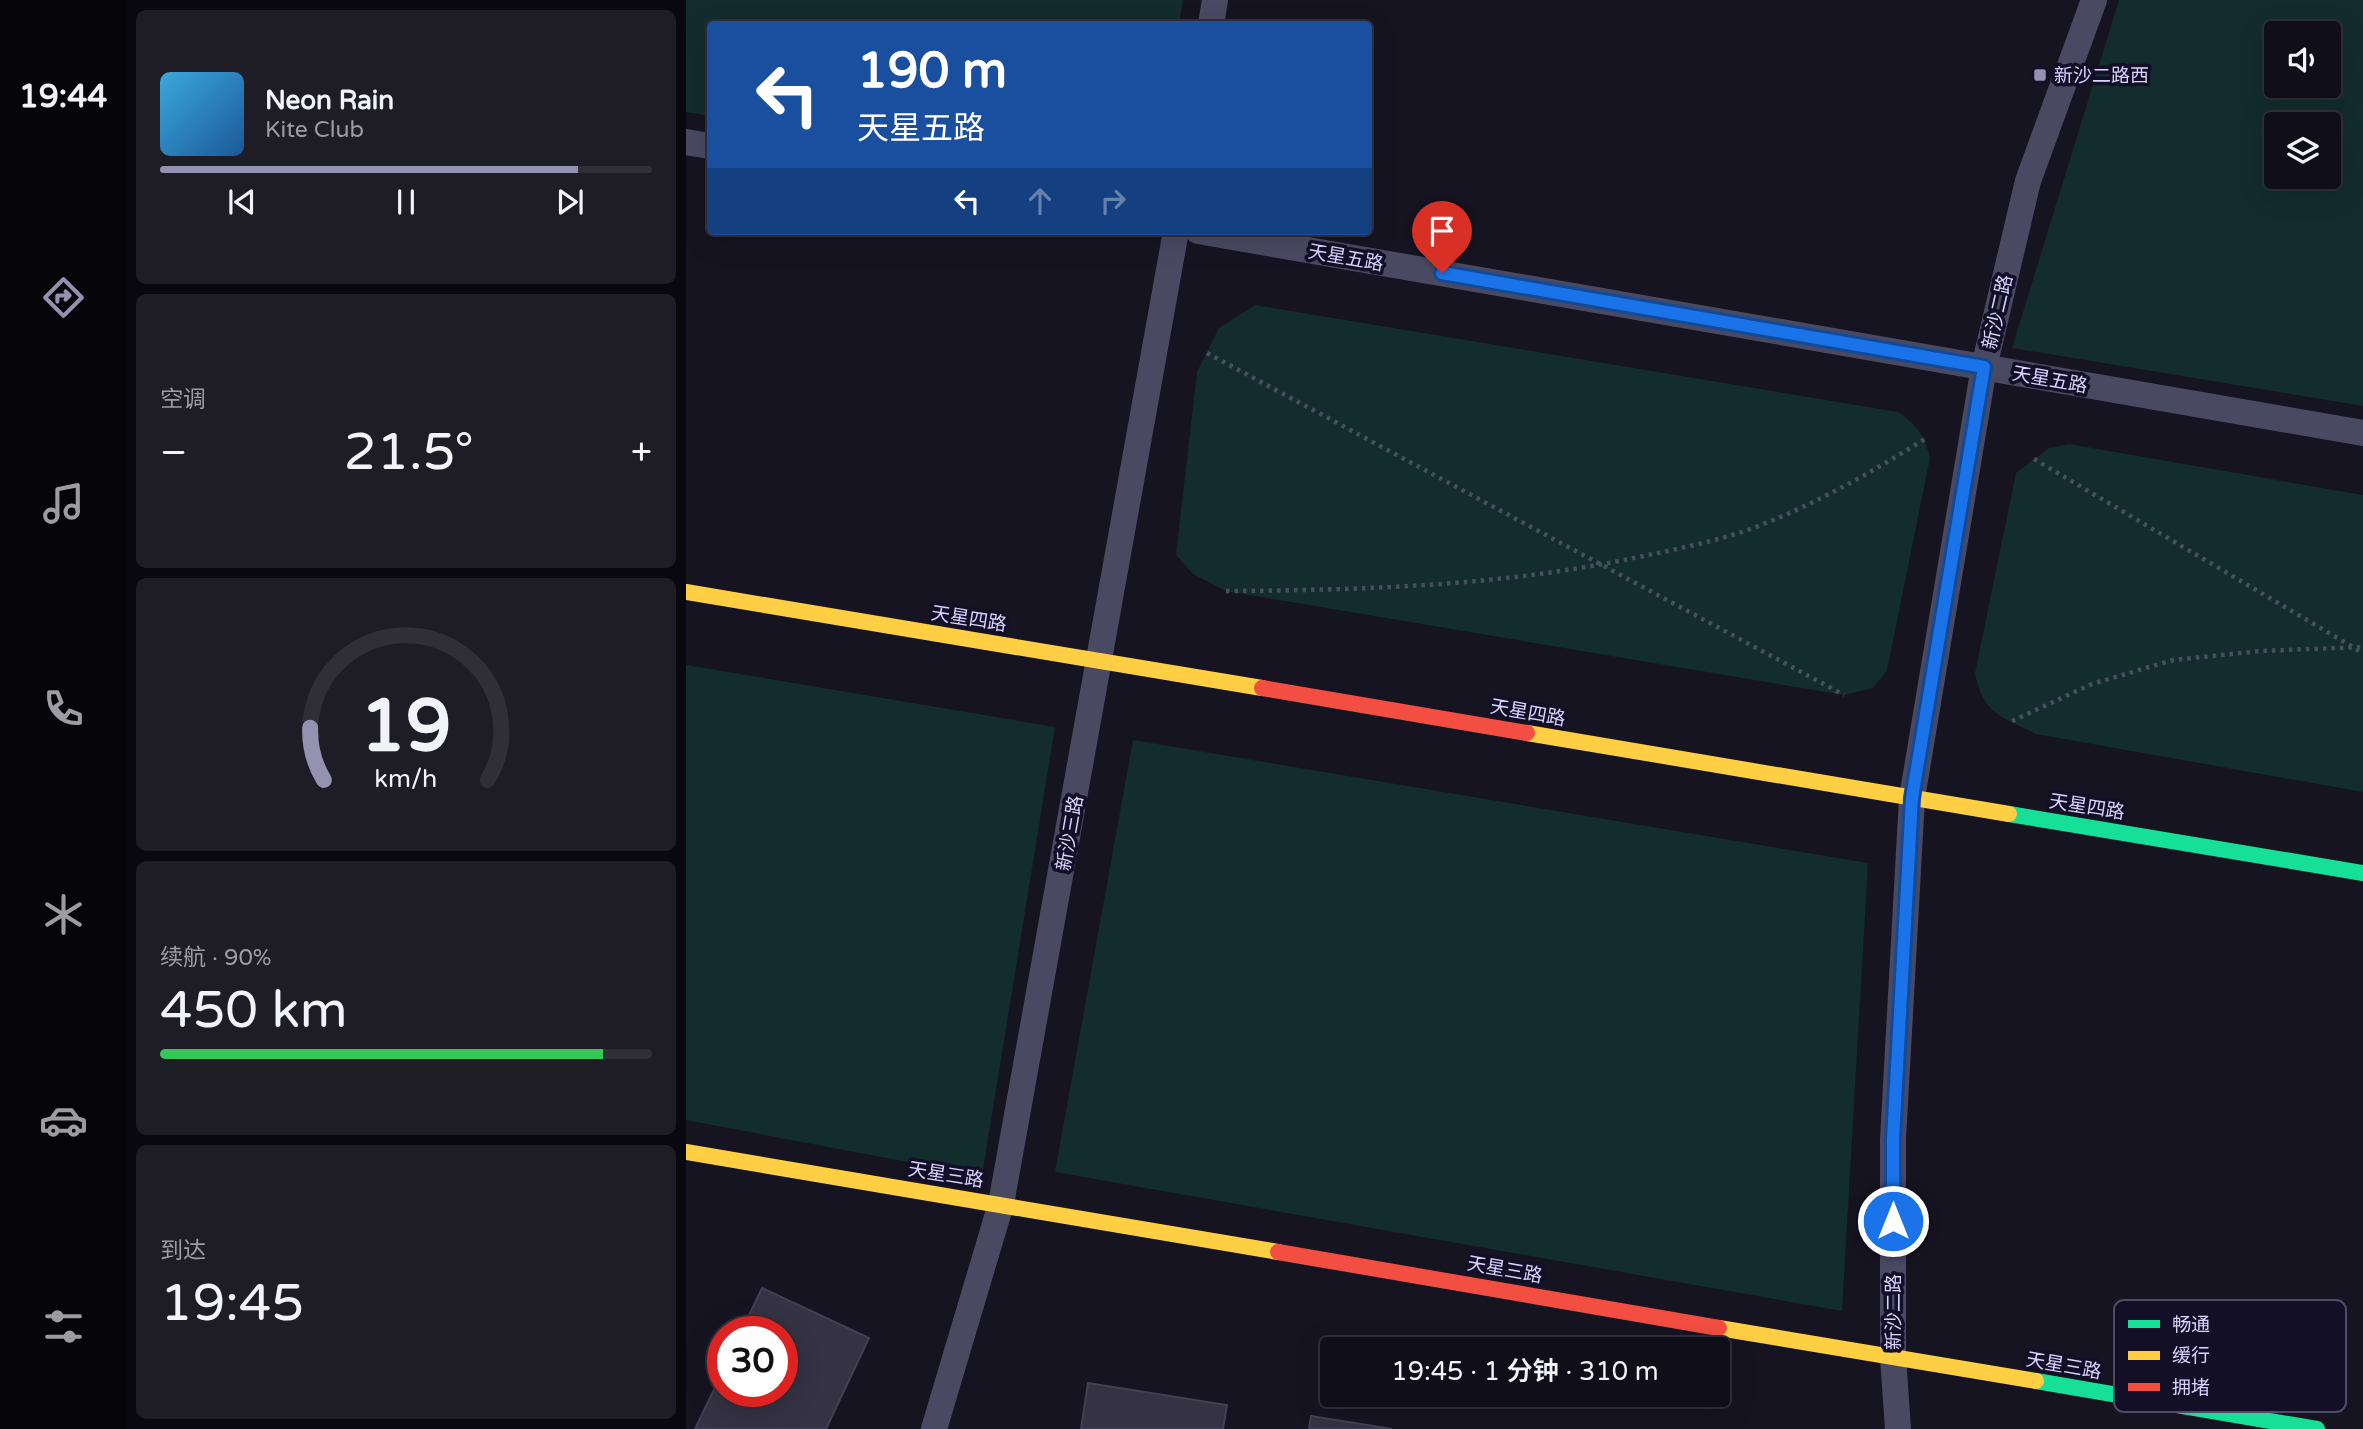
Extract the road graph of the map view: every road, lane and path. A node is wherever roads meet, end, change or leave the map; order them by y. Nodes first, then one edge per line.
1 (1215, 0) edge
2 (2094, 0) edge
3 (1212, 21) edge
4 (686, 142) edge
5 (707, 146) edge
6 (1175, 235) edge
7 (1221, 235) edge
8 (1207, 353) dead end
9 (1984, 367) junction
10 (2363, 433) edge
11 (1926, 439) dead end
12 (2034, 459) dead end
13 (1602, 565) junction
14 (1226, 591) dead end
15 (686, 593) edge
16 (2352, 647) junction
17 (2363, 647) edge
18 (2363, 653) edge
19 (1100, 662) junction
20 (1844, 695) dead end
21 (2012, 721) dead end
22 (1912, 798) junction
23 (2363, 873) edge
24 (686, 1152) edge
25 (1001, 1204) junction
26 (1893, 1357) junction
27 (2114, 1395) edge
28 (2217, 1412) edge
29 (934, 1429) edge
30 (1898, 1429) edge
31 (2317, 1429) edge

1 - 3 street
2 - 9 street, 新沙二路
4 - 5 street
6 - 19 street, 新沙三路
7 - 9 street, 天星五路
8 - 13 path
9 - 10 street, 天星五路
9 - 22 street, 新沙二路
11 - 13 path
12 - 16 path
13 - 14 path
13 - 20 path
15 - 19 street, 天星四路
16 - 17 path
16 - 18 path
16 - 21 path
19 - 22 street, 天星四路
19 - 25 street, 新沙三路
22 - 23 street, 天星四路
22 - 26 street, 新沙二路
24 - 25 street, 天星三路
25 - 26 street, 天星三路
25 - 29 street, 新沙三路
26 - 27 street, 天星三路
26 - 30 street, 新沙二路
28 - 31 street, 天星三路

